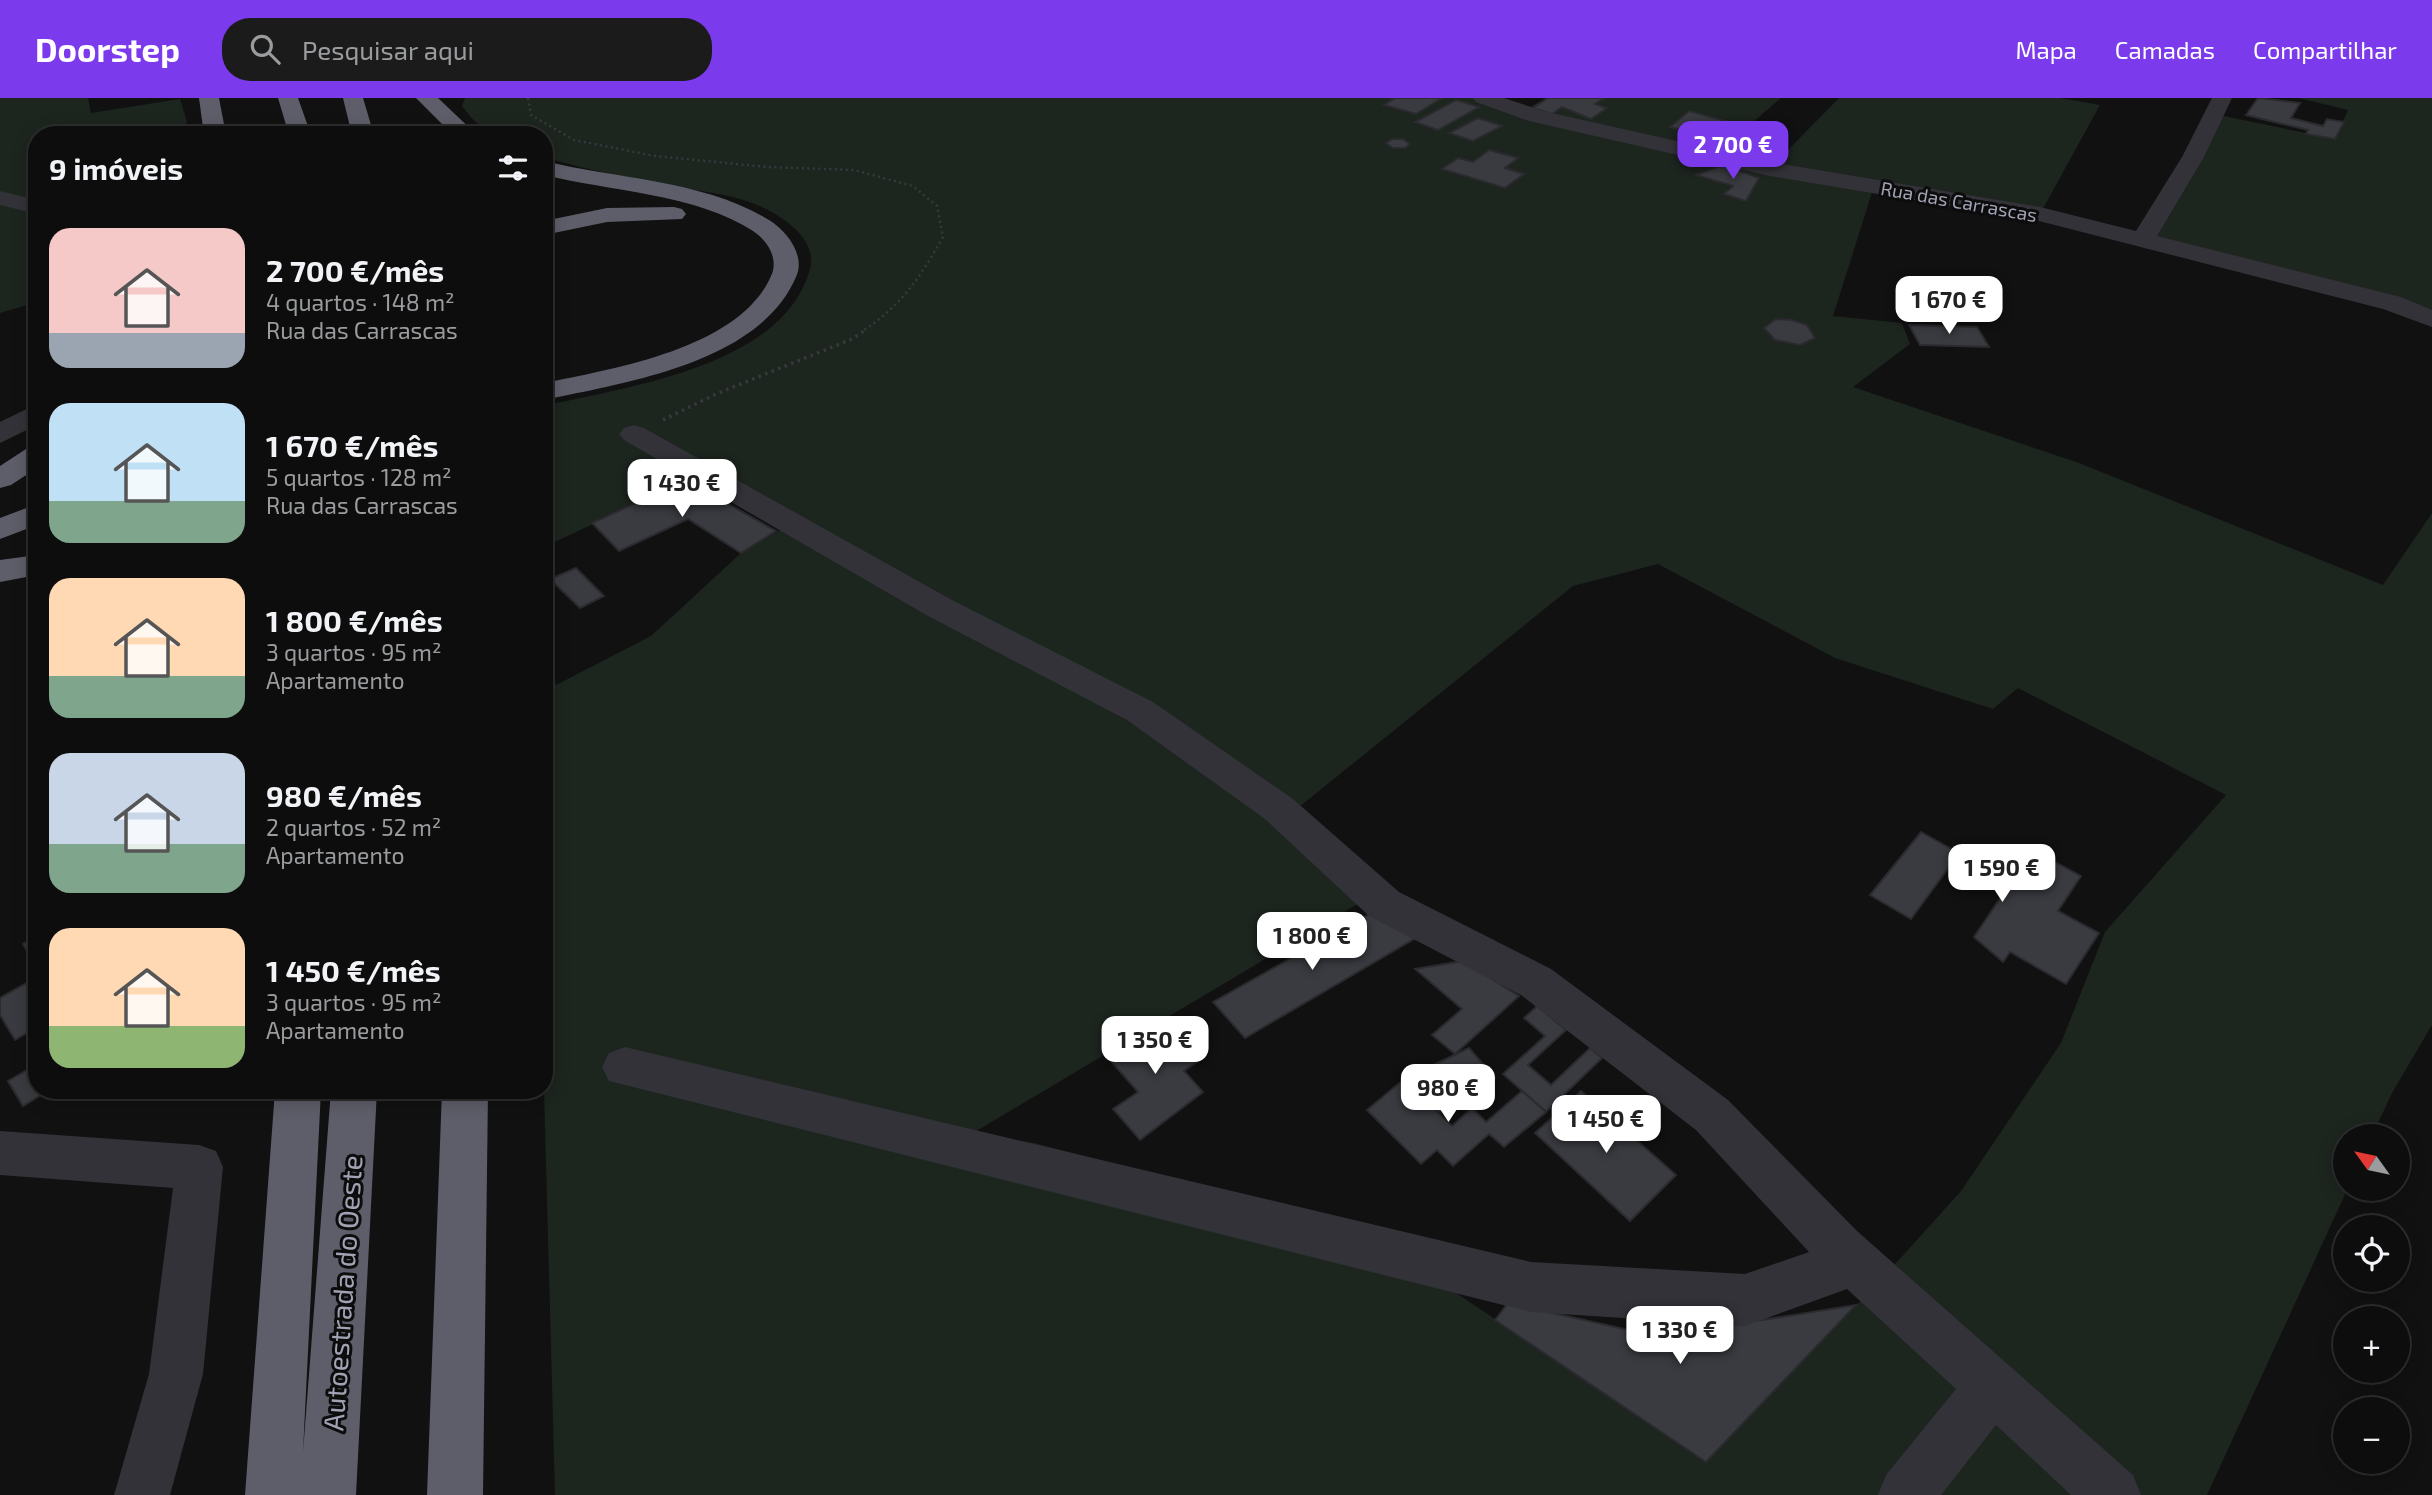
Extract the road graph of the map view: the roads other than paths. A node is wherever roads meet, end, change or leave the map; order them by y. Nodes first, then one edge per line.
1 (209, 98) edge
2 (288, 98) edge
3 (353, 98) edge
4 (426, 98) edge
5 (1483, 98) edge
6 (2222, 98) edge
7 (214, 126) edge
8 (297, 126) edge
9 (361, 126) edge
10 (456, 126) edge
11 (553, 170) edge
12 (0, 198) edge
13 (28, 205) edge
14 (553, 226) edge
15 (2142, 240) junction
16 (2432, 319) edge
17 (553, 378) edge
18 (553, 390) edge
19 (28, 418) edge
20 (0, 434) edge
21 (634, 434) dead end
22 (28, 461) edge
23 (0, 479) edge
24 (28, 503) edge
25 (0, 514) edge
26 (28, 518) edge
27 (0, 529) edge
28 (28, 566) edge
29 (0, 571) edge
30 (625, 1067) dead end
31 (297, 1099) edge
32 (353, 1099) edge
33 (465, 1099) edge
34 (0, 1153) edge
35 (1854, 1262) junction
36 (1992, 1387) junction
37 (142, 1495) edge
38 (273, 1495) edge
39 (328, 1495) edge
40 (455, 1495) edge
41 (1906, 1495) edge
42 (2113, 1495) edge

1 - 7 highway
2 - 8 highway
3 - 9 highway
4 - 10 highway
5 - 15 street, Rua das Carrascas
6 - 15 street
11 - 18 highway
12 - 13 street
14 - 17 highway
15 - 16 street, Rua das Carrascas
19 - 20 street
21 - 35 street
22 - 23 highway
24 - 25 highway
26 - 27 highway
28 - 29 highway
30 - 35 street
31 - 38 highway
32 - 39 highway, Autoestrada do Oeste
33 - 40 highway
34 - 37 street
35 - 36 street
36 - 41 street
36 - 42 street

